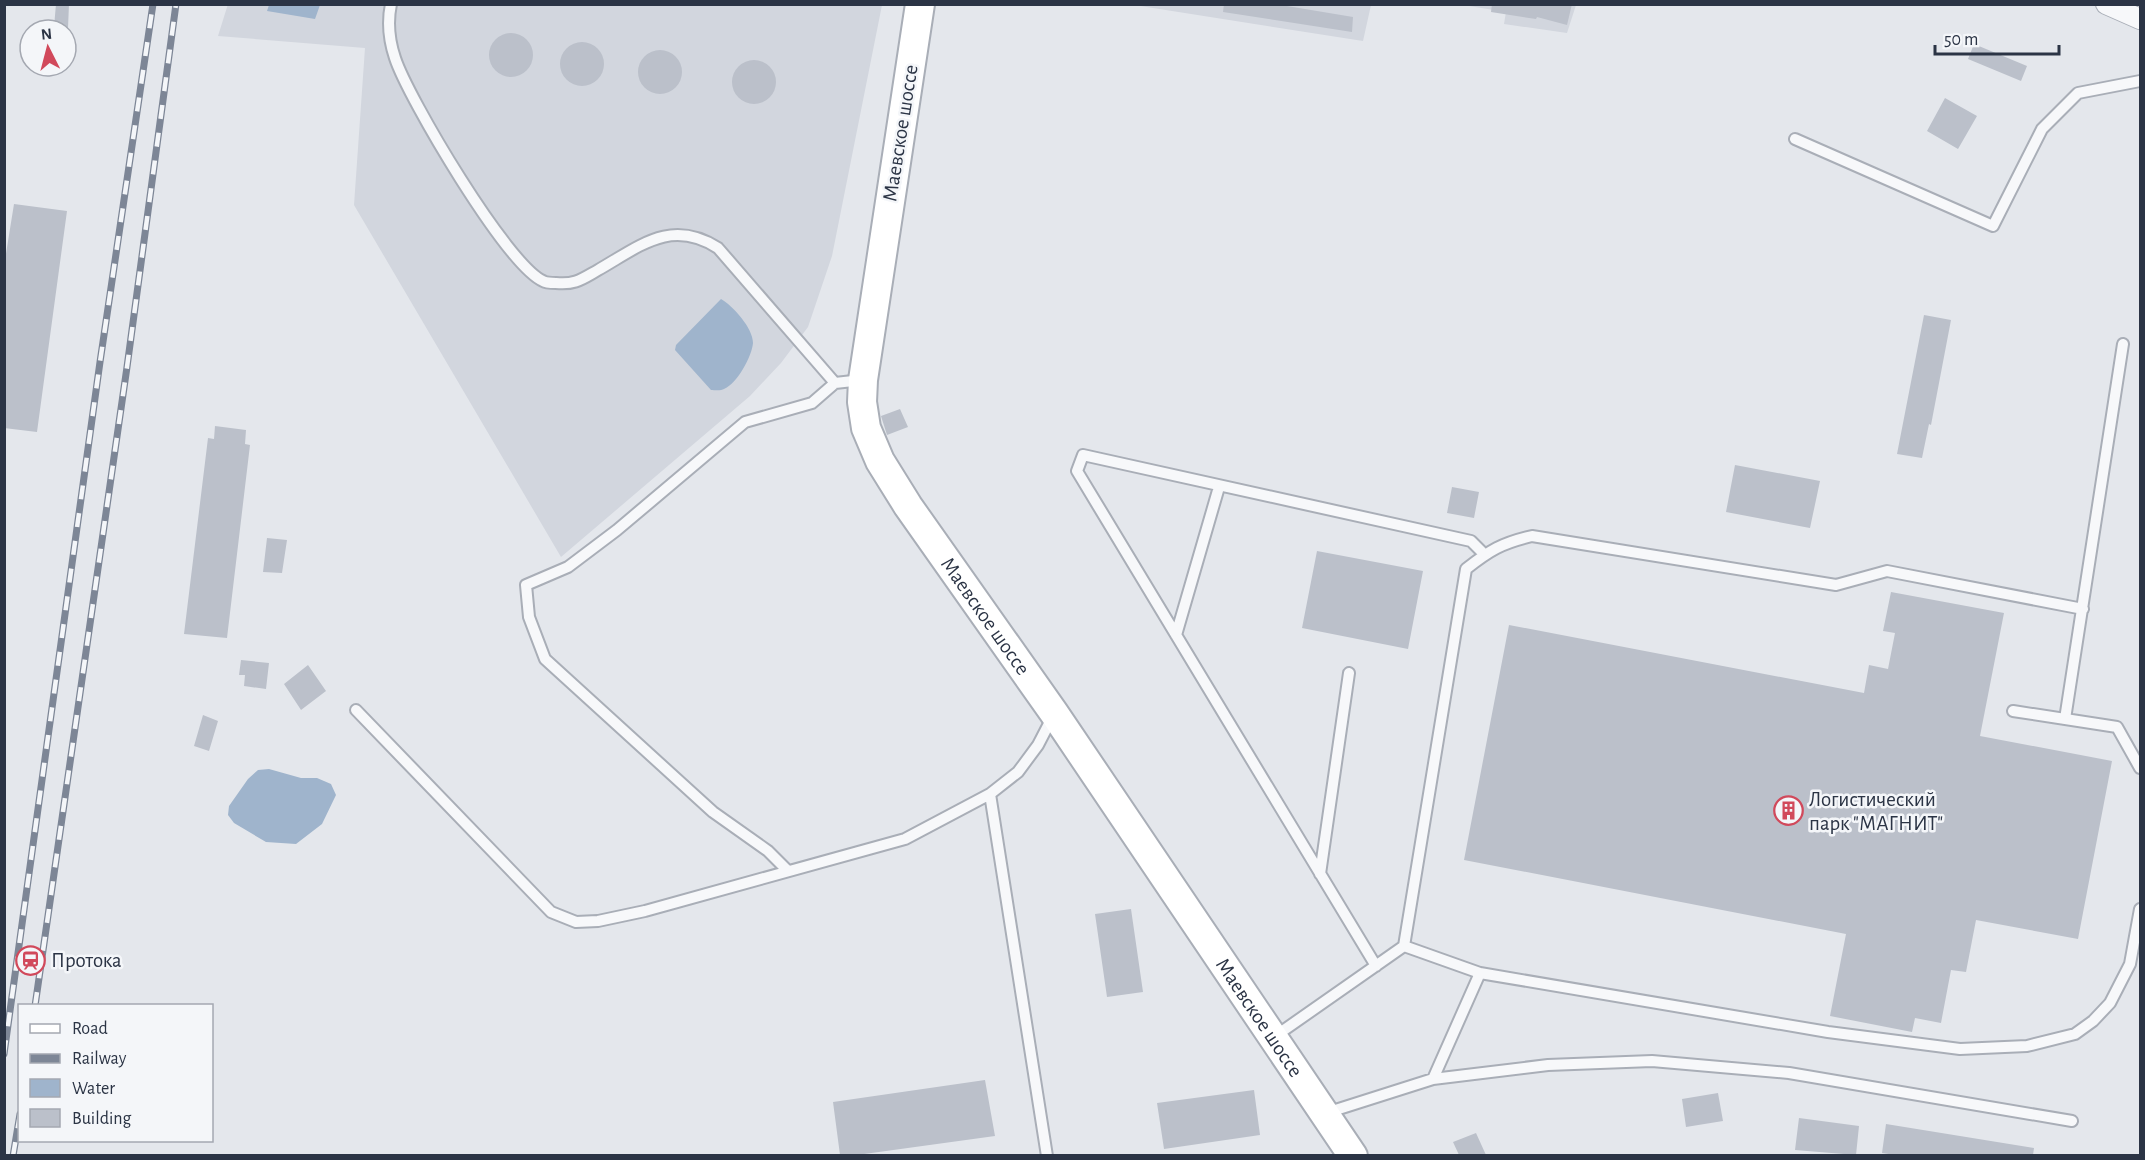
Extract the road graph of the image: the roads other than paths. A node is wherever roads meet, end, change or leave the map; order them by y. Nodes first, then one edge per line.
1 (391, 4) edge
2 (920, 4) edge
3 (2106, 4) edge
4 (2140, 18) edge
5 (2140, 81) edge
6 (1795, 139) dead end
7 (2123, 344) dead end
8 (863, 380) junction
9 (834, 383) junction
10 (1219, 487) junction
11 (1484, 554) junction
12 (2084, 609) junction
13 (1176, 634) junction
14 (1349, 673) dead end
15 (356, 710) dead end
16 (2013, 711) dead end
17 (1054, 713) junction
18 (2065, 719) junction
19 (2140, 768) edge
20 (990, 795) junction
21 (787, 870) junction
22 (1320, 874) junction
23 (2140, 909) edge
24 (1404, 946) junction
25 (1376, 966) junction
26 (1480, 973) junction
27 (1274, 1037) junction
28 (1433, 1079) junction
29 (1326, 1113) junction
30 (2072, 1121) dead end
31 (1047, 1155) edge
32 (1353, 1155) edge

1 - 9 lane
2 - 8 street, Маевское шоссе
3 - 4 street
5 - 6 lane
7 - 12 lane
8 - 9 lane
8 - 17 street, Маевское шоссе
9 - 21 lane
10 - 11 lane
10 - 13 lane
10 - 13 lane
11 - 12 lane
11 - 24 lane
12 - 18 lane
13 - 22 lane
14 - 22 lane
15 - 21 lane
16 - 18 lane
17 - 20 lane
17 - 27 street, Маевское шоссе
18 - 19 lane
20 - 21 lane
20 - 31 lane
22 - 25 lane
23 - 26 lane
24 - 25 lane
24 - 26 lane
25 - 27 lane
26 - 28 lane
27 - 29 street, Маевское шоссе
28 - 29 lane
28 - 30 lane
29 - 32 street, Маевское шоссе

